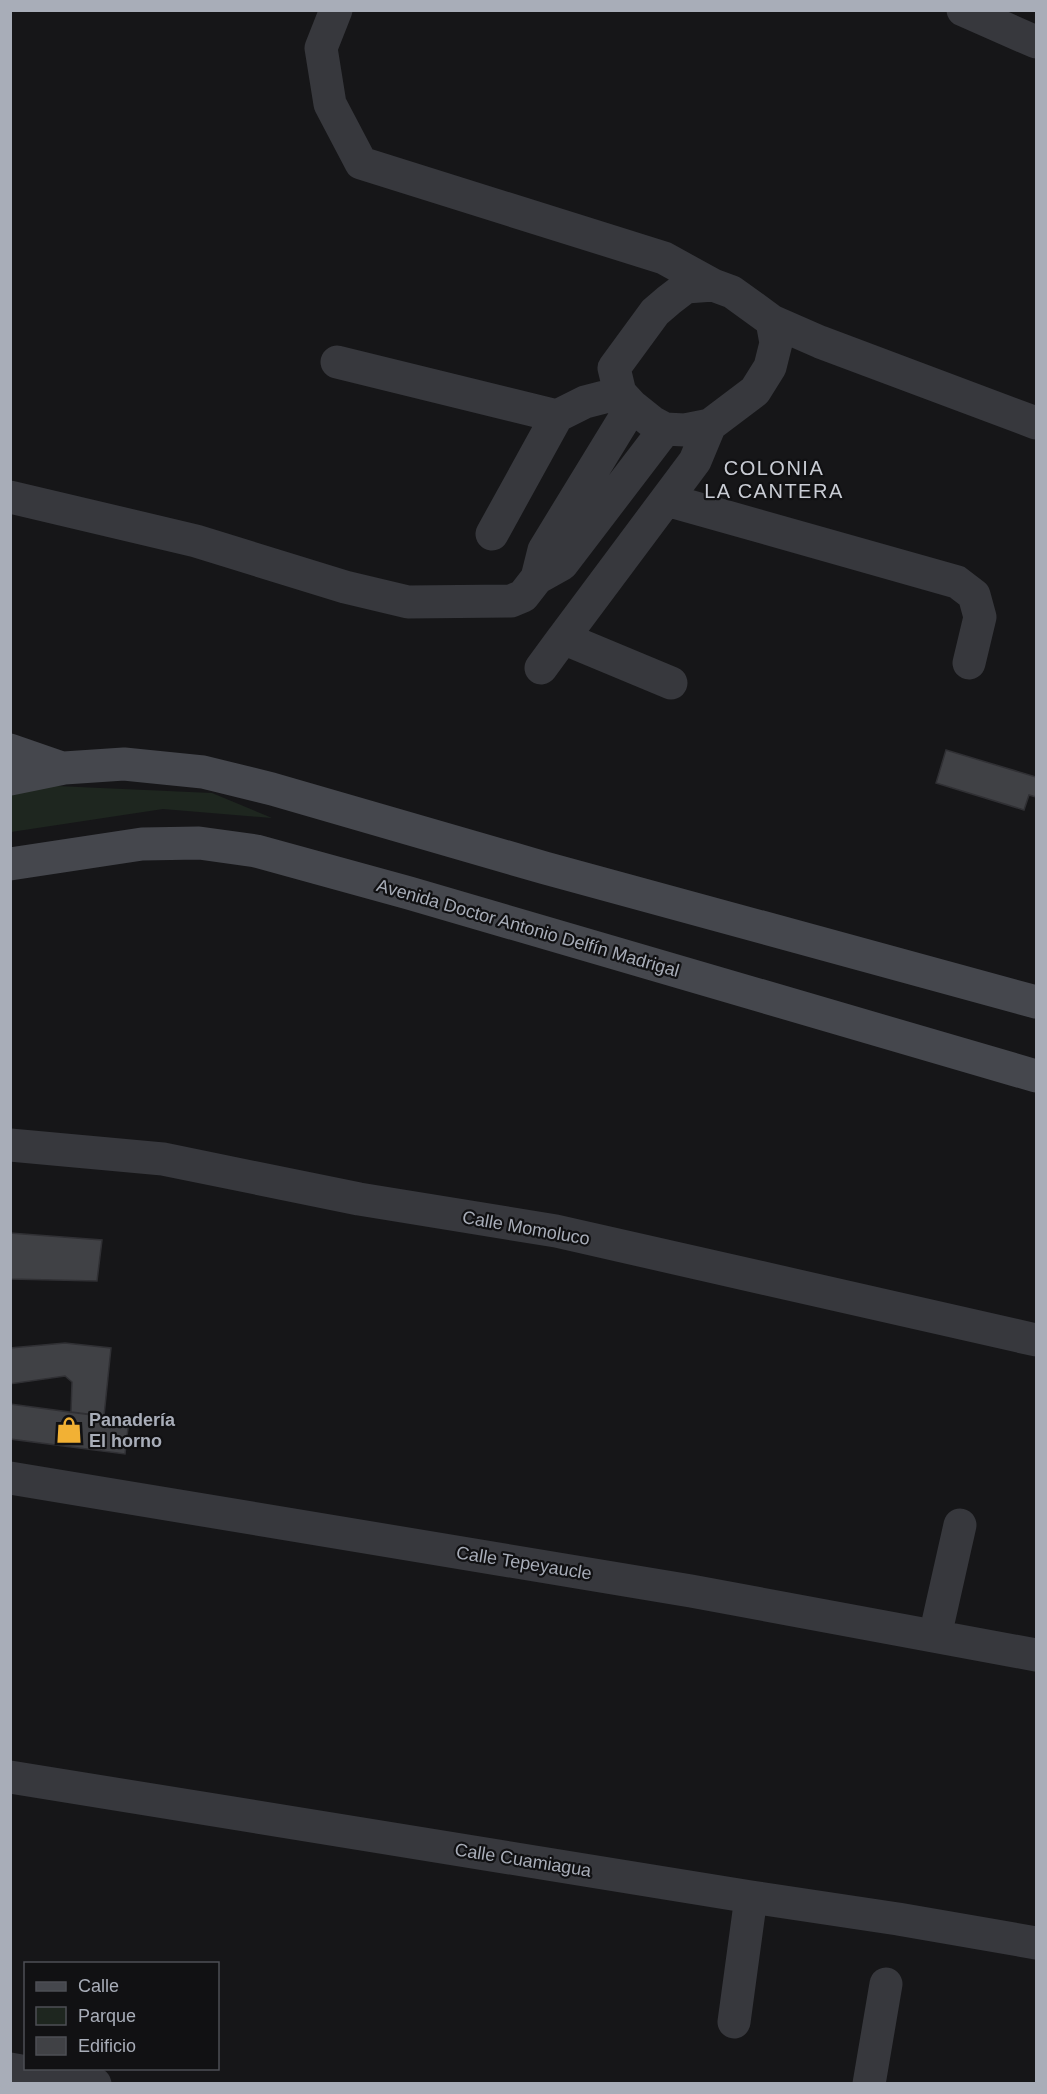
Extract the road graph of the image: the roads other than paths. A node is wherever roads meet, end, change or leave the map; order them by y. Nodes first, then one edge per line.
1 (336, 10) edge
2 (963, 10) edge
3 (1036, 42) edge
4 (664, 258) junction
5 (713, 285) junction
6 (669, 300) junction
7 (772, 321) junction
8 (820, 342) junction
9 (337, 362) dead end
10 (770, 367) junction
11 (622, 389) junction
12 (571, 409) junction
13 (1036, 423) edge
14 (687, 428) junction
15 (10, 497) edge
16 (668, 500) junction
17 (492, 534) dead end
18 (537, 578) junction
19 (563, 638) junction
20 (969, 663) dead end
21 (541, 668) dead end
22 (671, 683) dead end
23 (10, 750) edge
24 (64, 768) junction
25 (10, 779) edge
26 (10, 864) edge
27 (1036, 1002) edge
28 (1036, 1076) edge
29 (10, 1145) edge
30 (1036, 1340) edge
31 (10, 1478) edge
32 (960, 1525) dead end
33 (935, 1636) junction
34 (1036, 1655) edge
35 (10, 1777) edge
36 (751, 1897) junction
37 (1036, 1943) edge
38 (886, 1984) dead end
39 (734, 2022) dead end
40 (10, 2069) edge
41 (95, 2084) edge
42 (869, 2084) edge

1 - 4 street
2 - 3 street
4 - 5 street
4 - 6 street
5 - 6 street
5 - 7 street
6 - 11 street
7 - 8 street
7 - 10 street
8 - 10 street
8 - 13 street
9 - 12 street
10 - 14 street
11 - 12 street
11 - 14 street
11 - 18 street
12 - 17 street
14 - 16 street
14 - 18 street
15 - 18 street
16 - 19 street
16 - 20 street
19 - 21 street
19 - 22 street
23 - 24 main road
24 - 25 main road
24 - 27 main road
26 - 28 main road, Avenida Doctor Antonio Delfín Madrigal
29 - 30 street, Calle Momoluco
31 - 33 street, Calle Tepeyaucle
32 - 33 street
33 - 34 street, Calle Tepeyaucle
35 - 36 street, Calle Cuamiagua
36 - 37 street, Calle Cuamiagua
36 - 39 street
38 - 42 street
40 - 41 street

